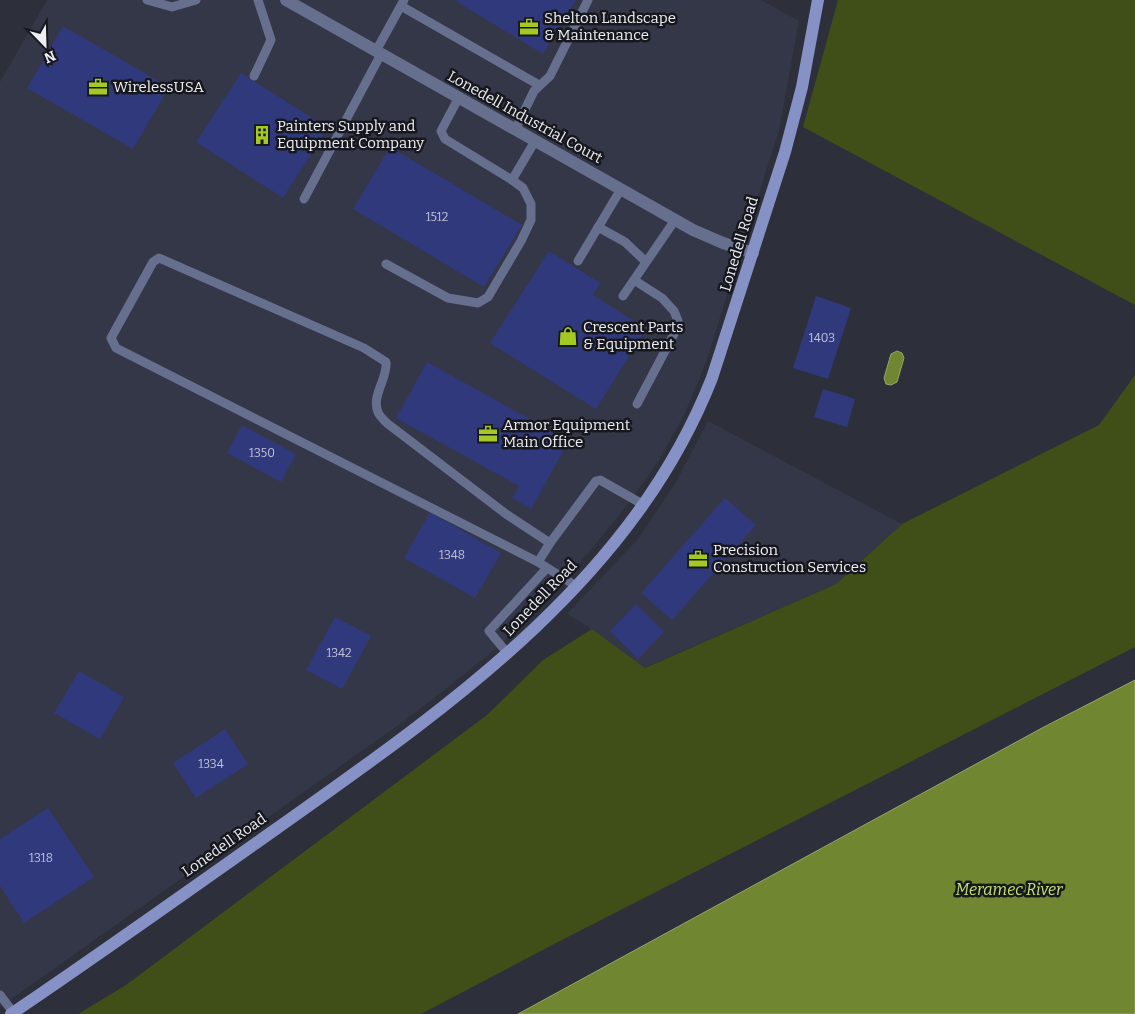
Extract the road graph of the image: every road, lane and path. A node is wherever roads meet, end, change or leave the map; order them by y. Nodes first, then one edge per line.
1 (147, 0) edge
2 (196, 0) edge
3 (258, 0) edge
4 (286, 0) edge
5 (588, 0) edge
6 (818, 0) edge
7 (402, 3) edge
8 (378, 53) junction
9 (254, 76) dead end
10 (539, 85) junction
11 (458, 98) junction
12 (515, 130) junction
13 (534, 141) junction
14 (512, 180) junction
15 (621, 189) junction
16 (304, 199) dead end
17 (675, 220) junction
18 (598, 228) junction
19 (753, 253) junction
20 (578, 261) dead end
21 (645, 261) junction
22 (386, 264) dead end
23 (634, 280) junction
24 (623, 296) dead end
25 (637, 404) dead end
26 (644, 505) junction
27 (550, 543) junction
28 (538, 562) junction
29 (547, 568) junction
30 (576, 586) junction
31 (508, 654) junction
32 (0, 995) edge
33 (12, 1013) edge

1 - 2 lane
3 - 9 lane
4 - 8 street, Lonedell Industrial Court
5 - 10 lane
6 - 19 street, Lonedell Road
7 - 8 lane
7 - 10 lane
8 - 11 street, Lonedell Industrial Court
8 - 16 lane
10 - 12 lane
11 - 12 street, Lonedell Industrial Court
11 - 14 lane
12 - 13 street, Lonedell Industrial Court
13 - 14 lane
13 - 15 street, Lonedell Industrial Court
14 - 22 lane
15 - 17 street, Lonedell Industrial Court
15 - 18 lane
17 - 19 street, Lonedell Industrial Court
17 - 21 lane
18 - 20 lane
18 - 21 lane
19 - 26 street, Lonedell Road
21 - 23 lane
23 - 24 lane
23 - 25 lane
26 - 27 lane
26 - 30 street, Lonedell Road
27 - 28 lane
27 - 28 lane
28 - 29 lane
29 - 30 lane
29 - 31 lane
30 - 31 street, Lonedell Road
31 - 33 street, Lonedell Road
32 - 33 lane

